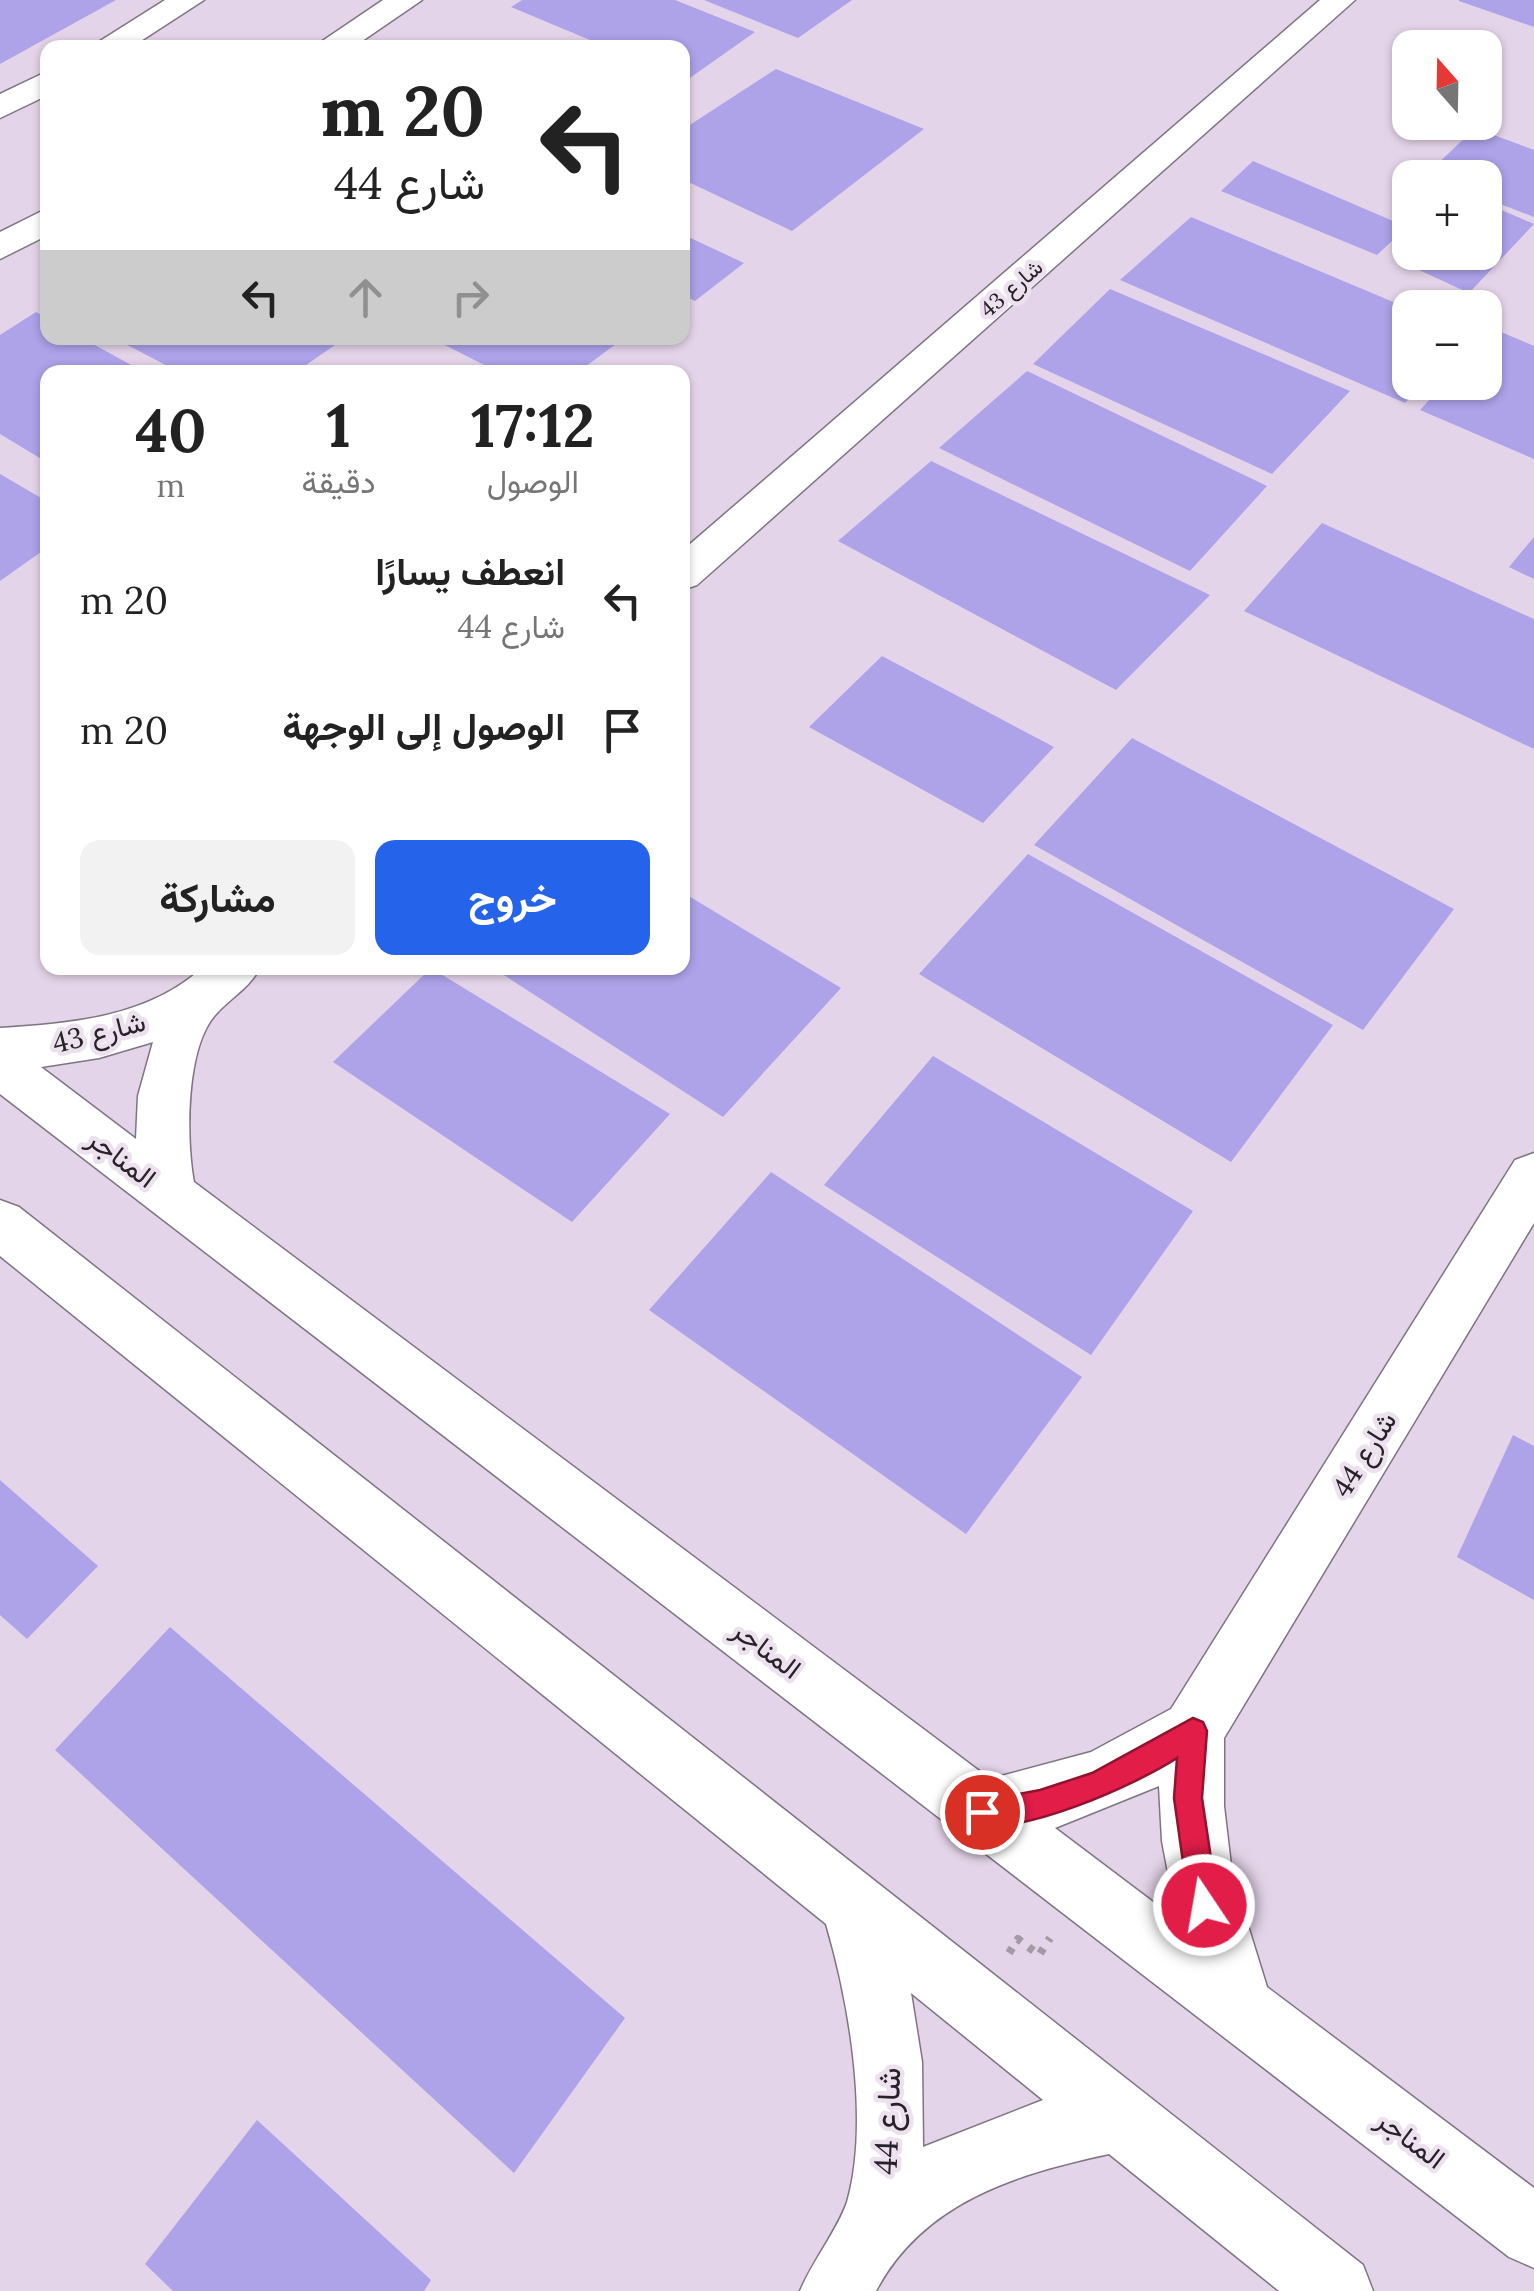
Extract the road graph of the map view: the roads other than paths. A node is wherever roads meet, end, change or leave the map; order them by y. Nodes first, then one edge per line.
1 (188, 0) edge
2 (406, 0) edge
3 (1339, 0) edge
4 (119, 40) edge
5 (341, 40) edge
6 (40, 85) edge
7 (0, 108) edge
8 (40, 224) edge
9 (0, 248) edge
10 (690, 568) edge
11 (226, 975) edge
12 (195, 1002) junction
13 (0, 1048) edge
14 (0, 1065) edge
15 (1534, 1176) edge
16 (170, 1194) junction
17 (15, 1249) edge
18 (1193, 1731) junction
19 (982, 1812) junction
20 (854, 1908) junction
21 (1244, 2013) junction
22 (1117, 2117) junction
23 (880, 2219) junction
24 (1534, 2232) edge
25 (836, 2291) edge
26 (1337, 2291) edge

1 - 4 street
2 - 5 street
3 - 10 street, شارع 43
6 - 7 street
8 - 9 street
11 - 12 street, شارع 43
12 - 13 street, شارع 43
12 - 16 street, شارع 43
14 - 16 street, المناجر
15 - 18 street, شارع 44
16 - 19 street, المناجر
17 - 20 street
18 - 19 street, شارع 44
18 - 21 street, شارع 44
19 - 21 street, المناجر
20 - 22 street
20 - 23 street, شارع 44
21 - 24 street, المناجر
22 - 23 street, شارع 44
22 - 26 street
23 - 25 street, شارع 44

